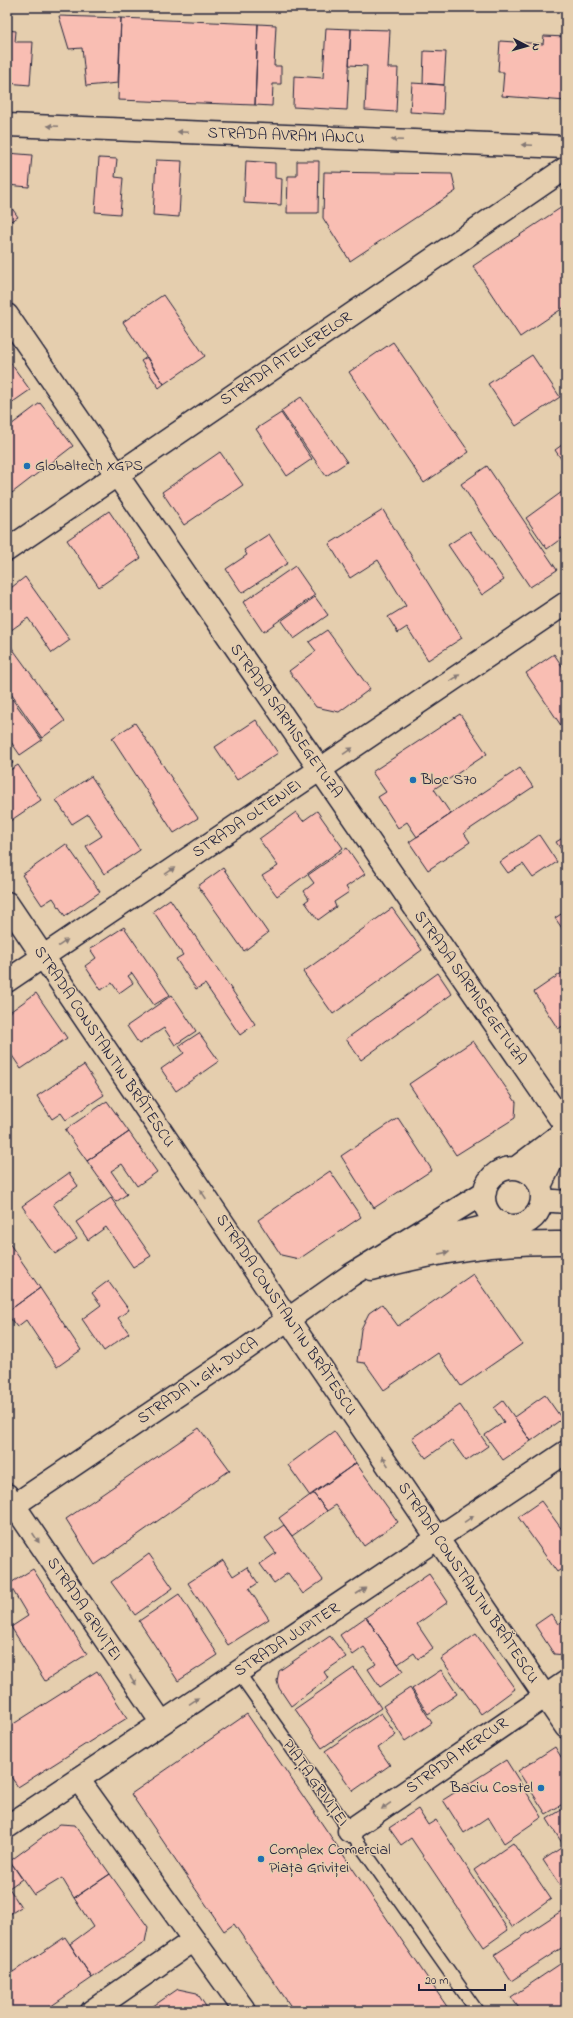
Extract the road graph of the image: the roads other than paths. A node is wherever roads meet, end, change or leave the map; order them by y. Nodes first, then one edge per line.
1 (7, 124) edge
2 (566, 147) edge
3 (566, 168) edge
4 (7, 315) edge
5 (116, 475) junction
6 (7, 550) edge
7 (566, 603) edge
8 (320, 770) junction
9 (7, 903) edge
10 (43, 957) junction
11 (7, 981) edge
12 (566, 1129) edge
13 (516, 1168) junction
14 (485, 1192) junction
15 (541, 1193) junction
16 (566, 1202) edge
17 (511, 1224) junction
18 (566, 1238) edge
19 (566, 1243) edge
20 (389, 1251) junction
21 (351, 1275) junction
22 (288, 1319) junction
23 (566, 1452) edge
24 (9, 1504) edge
25 (438, 1540) junction
26 (238, 1672) junction
27 (566, 1682) edge
28 (545, 1696) junction
29 (162, 1723) junction
30 (566, 1727) edge
31 (78, 1779) junction
32 (7, 1827) edge
33 (349, 1831) junction
34 (194, 1940) junction
35 (92, 2011) edge
36 (245, 2011) edge
37 (477, 2011) edge

2 -> 1 street, STRADA AVRAM IANCU
3 - 5 street, STRADA ATELIERELOR
4 - 5 street, STRADA SARMISEGETUZA
5 - 6 street, STRADA ATELIERELOR
5 - 8 street, STRADA SARMISEGETUZA
8 -> 7 street, STRADA OLTENIEI
10 -> 8 street, STRADA OLTENIEI
8 - 12 street, STRADA SARMISEGETUZA
9 - 10 street, STRADA CONSTANTIN BRĂTESCU
10 - 11 street, STRADA OLTENIEI
22 -> 10 street, STRADA CONSTANTIN BRĂTESCU
12 - 13 street
12 - 15 street
13 - 14 street
13 - 15 street
14 - 17 street
14 - 20 street, STRADA I. GH. DUCA
15 - 16 street
15 - 17 street
17 - 18 street
17 - 20 street, STRADA I. GH. DUCA
21 -> 19 street
20 - 21 street, STRADA I. GH. DUCA
21 - 22 street, STRADA I. GH. DUCA
22 - 24 street, STRADA I. GH. DUCA
25 -> 22 street, STRADA CONSTANTIN BRĂTESCU
25 -> 23 street, STRADA JUPITER
24 -> 29 street, STRADA GRIVIȚEI
26 -> 25 street, STRADA JUPITER
25 - 28 street, STRADA CONSTANTIN BRĂTESCU
29 -> 26 street, STRADA JUPITER
26 - 33 lane, PIAȚA GRIVIȚEI
27 - 28 street, STRADA MERCUR
28 - 30 street, STRADA CONSTANTIN BRĂTESCU
28 -> 33 street, STRADA MERCUR
29 - 31 street, STRADA JUPITER
31 - 32 street, STRADA JUPITER
31 - 34 street
33 - 37 lane, PIAȚA GRIVIȚEI
34 - 35 street
34 - 36 street

